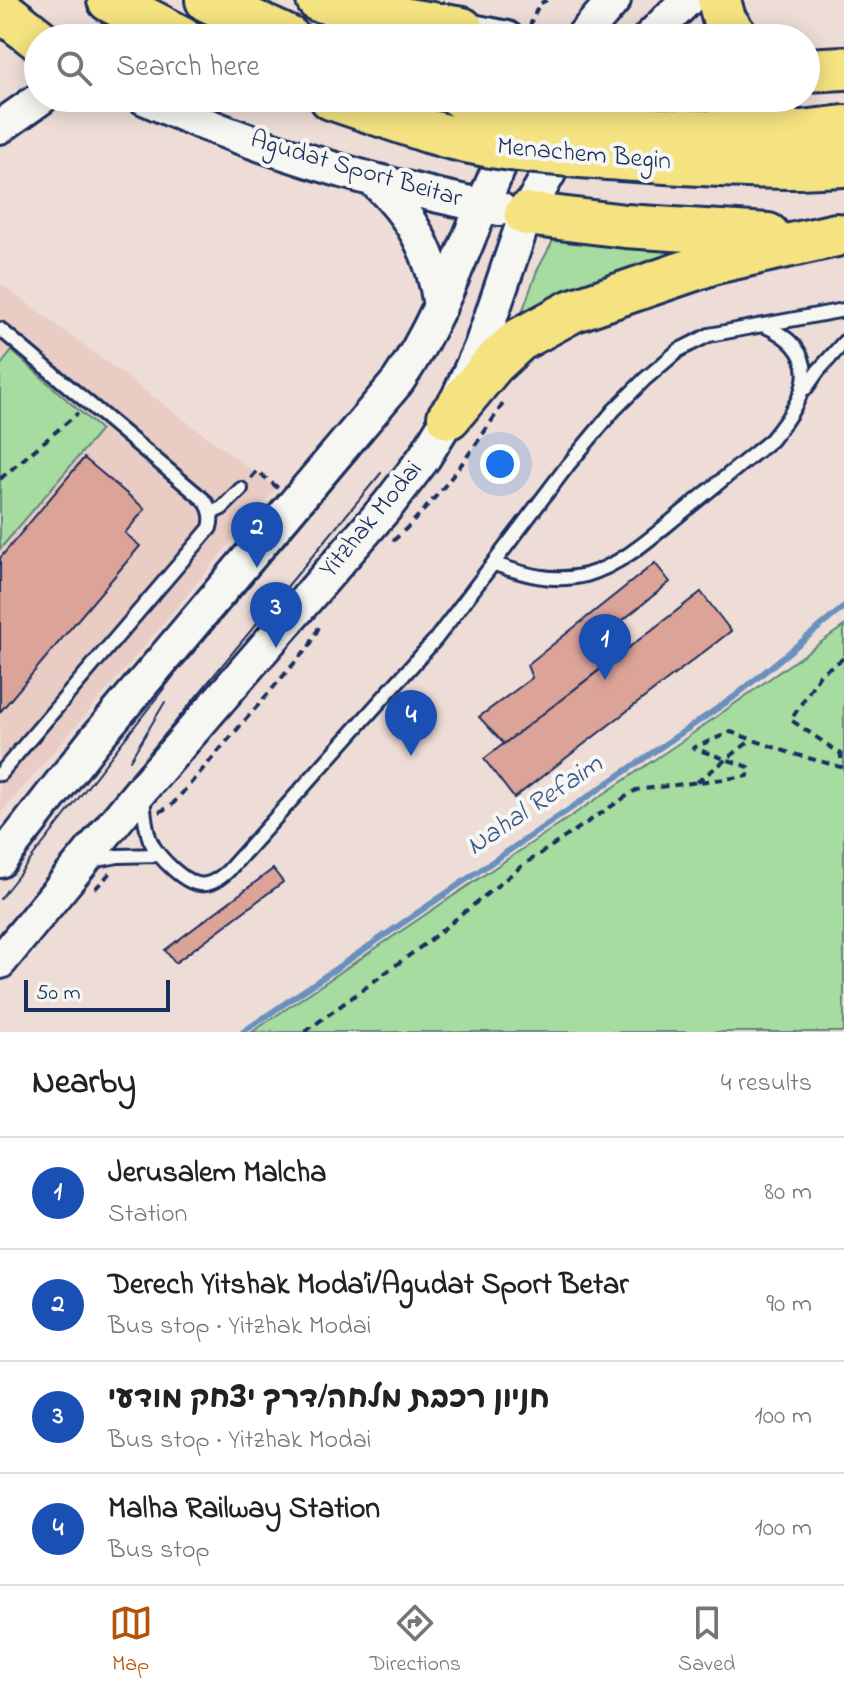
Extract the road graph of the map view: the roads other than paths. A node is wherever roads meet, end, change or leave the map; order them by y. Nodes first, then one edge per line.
1 (109, 0) edge
2 (207, 0) edge
3 (318, 0) edge
4 (390, 0) edge
5 (614, 0) edge
6 (687, 0) edge
7 (719, 0) edge
8 (0, 9) edge
9 (0, 19) edge
10 (155, 24) edge
11 (259, 24) edge
12 (432, 24) edge
13 (450, 24) edge
14 (593, 24) edge
15 (663, 24) edge
16 (727, 24) edge
17 (24, 30) edge
18 (24, 34) edge
19 (844, 68) edge
20 (820, 69) edge
21 (24, 110) edge
22 (177, 112) edge
23 (372, 112) edge
24 (529, 112) edge
25 (529, 112) edge
26 (588, 112) edge
27 (0, 127) edge
28 (844, 127) edge
29 (799, 150) junction
30 (844, 165) edge
31 (373, 180) junction
32 (480, 205) junction
33 (526, 214) junction
34 (840, 234) edge
35 (440, 307) junction
36 (844, 310) edge
37 (761, 324) junction
38 (0, 329) edge
39 (844, 342) edge
40 (802, 394) junction
41 (449, 417) junction
42 (241, 489) road end
43 (211, 513) junction
44 (495, 564) junction
45 (0, 774) edge
46 (142, 789) junction
47 (158, 855) junction
48 (0, 861) edge
49 (81, 863) junction
50 (0, 962) edge

1 - 10 highway
2 - 11 highway
3 - 12 highway
4 - 13 main road
5 - 14 main road
6 - 15 main road
7 - 16 highway
8 - 17 highway
9 - 18 main road
19 - 20 highway
21 - 27 main road
22 - 31 main road, Agudat Sport Beitar
23 - 29 highway, Menachem Begin, bridge
24 - 29 highway, Menachem Begin, bridge
25 - 32 main road
26 - 33 main road, Yitzhak Modai
28 - 29 highway, Menachem Begin
29 - 30 highway, Menachem Begin
31 - 32 main road, Agudat Sport Beitar
31 - 35 main road
32 - 33 main road, Agudat Sport Beitar
32 - 35 main road
33 - 34 highway
33 - 41 main road, Yitzhak Modai
34 - 41 highway
35 - 48 main road
36 - 37 lane
37 - 40 lane
37 - 44 lane
38 - 43 lane
39 - 40 lane
40 - 44 lane
41 - 46 main road, Yitzhak Modai
42 - 43 lane
43 - 45 lane
44 - 47 lane
46 - 47 lane
46 - 49 main road, Yitzhak Modai
47 - 49 lane
49 - 50 main road, Yitzhak Modai

